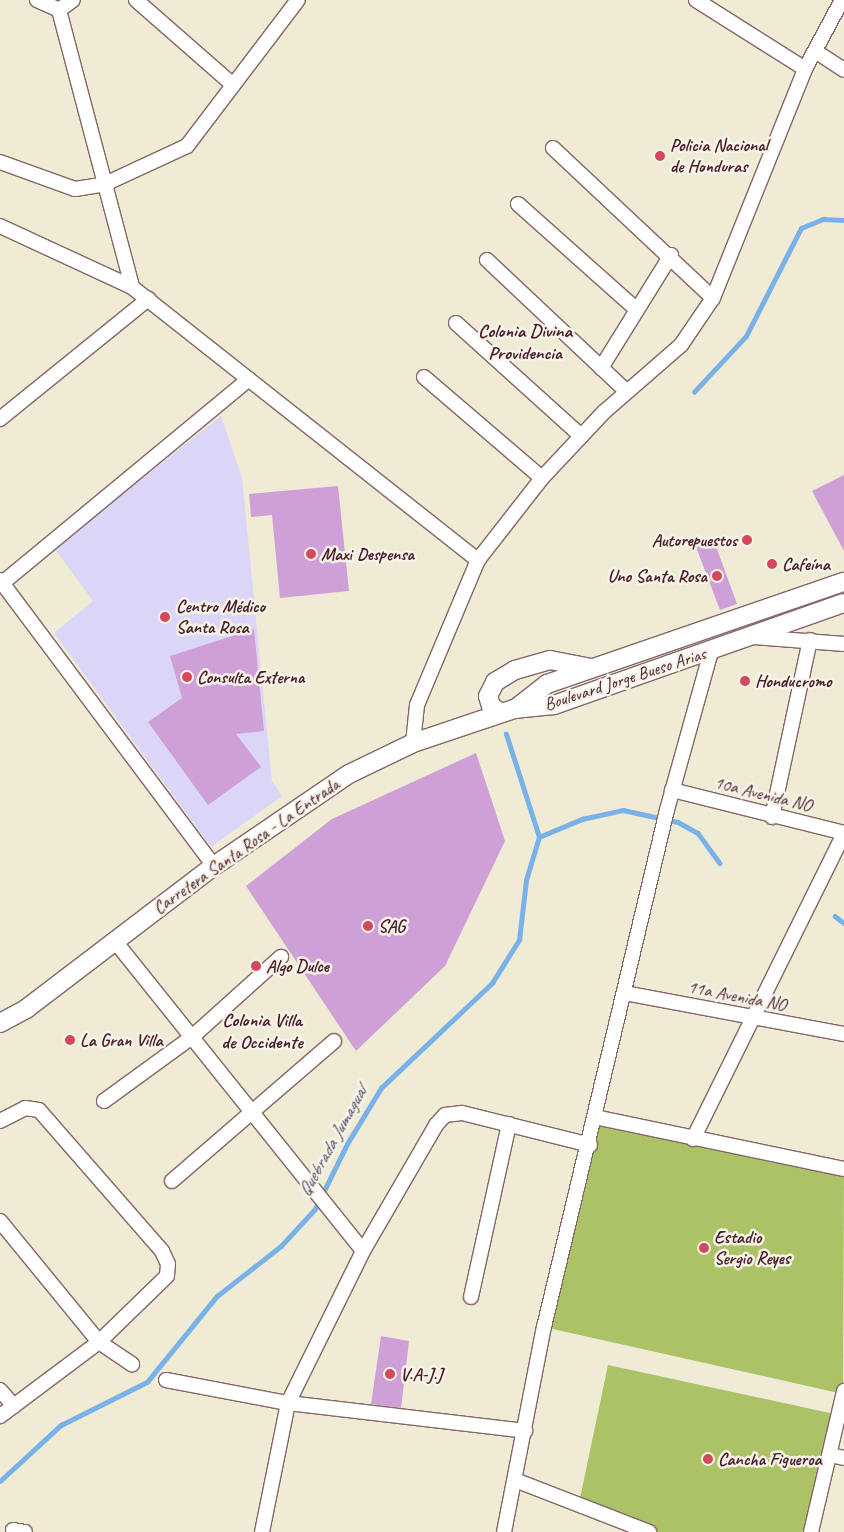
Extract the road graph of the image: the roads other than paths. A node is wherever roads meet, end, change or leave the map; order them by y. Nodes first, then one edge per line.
1 (37, 0) edge
2 (73, 0) edge
3 (136, 0) edge
4 (696, 0) edge
5 (842, 0) edge
6 (296, 1) edge
7 (59, 10) junction
8 (814, 51) junction
9 (805, 69) junction
10 (844, 70) edge
11 (234, 85) junction
12 (553, 148) dead end
13 (0, 162) edge
14 (105, 184) junction
15 (518, 204) dead end
16 (3, 230) edge
17 (671, 255) junction
18 (487, 260) dead end
19 (132, 287) junction
20 (713, 298) junction
21 (148, 299) junction
22 (637, 310) junction
23 (456, 323) dead end
24 (601, 368) junction
25 (424, 377) dead end
26 (249, 379) junction
27 (627, 392) junction
28 (0, 419) edge
29 (581, 436) junction
30 (542, 478) junction
31 (478, 560) junction
32 (844, 582) edge
33 (1, 583) edge
34 (844, 603) edge
35 (754, 637) junction
36 (810, 640) junction
37 (844, 644) edge
38 (711, 652) junction
39 (594, 668) junction
40 (508, 711) junction
41 (413, 743) junction
42 (672, 790) junction
43 (772, 817) junction
44 (844, 833) edge
45 (214, 866) junction
46 (114, 940) junction
47 (281, 957) dead end
48 (624, 993) junction
49 (751, 1018) junction
50 (0, 1023) edge
51 (844, 1034) edge
52 (192, 1037) junction
53 (334, 1041) dead end
54 (104, 1101) dead end
55 (253, 1112) junction
56 (595, 1118) junction
57 (0, 1121) edge
58 (509, 1124) junction
59 (692, 1139) junction
60 (590, 1145) junction
61 (844, 1169) edge
62 (172, 1181) dead end
63 (0, 1221) edge
64 (364, 1251) junction
65 (471, 1297) dead end
66 (98, 1342) junction
67 (132, 1364) dead end
68 (166, 1380) dead end
69 (0, 1390) edge
70 (844, 1391) edge
71 (288, 1403) junction
72 (14, 1406) junction
73 (0, 1416) edge
74 (525, 1431) junction
75 (837, 1456) edge
76 (515, 1480) junction
77 (262, 1532) edge
78 (504, 1532) edge
79 (649, 1532) edge
80 (811, 1532) edge

1 - 7 street
2 - 7 street
3 - 11 street
4 - 9 street
5 - 8 street
6 - 11 street
7 - 14 street
8 - 9 street
8 - 10 street
9 - 20 street
11 - 14 street
12 - 17 street
13 - 14 street
14 - 19 street
15 - 22 street
16 - 19 street
17 - 20 street
17 - 22 street
18 - 24 street
19 - 21 street
20 - 27 street
21 - 26 street
21 - 28 street
22 - 24 street
23 - 29 street
24 - 27 street
25 - 30 street
26 - 31 street
26 - 33 street
27 - 29 street
29 - 30 street
30 - 31 street
31 - 41 street
32 - 39 main road, Boulevard Jorge Bueso Arias
33 - 45 street
34 - 35 main road, Boulevard Jorge Bueso Arias
35 - 36 street
35 - 38 main road, Boulevard Jorge Bueso Arias
36 - 37 street
36 - 43 street
38 - 40 main road, Boulevard Jorge Bueso Arias
38 - 42 street
39 - 40 main road, Boulevard Jorge Bueso Arias
39 - 40 main road
40 - 41 main road, Carretera Santa Rosa - La Entrada
41 - 45 main road, Carretera Santa Rosa - La Entrada
42 - 43 street, 10a Avenida NO
42 - 48 street
43 - 44 street, 10a Avenida NO
44 - 49 street
45 - 46 main road, Carretera Santa Rosa - La Entrada
46 - 50 main road, Carretera Santa Rosa - La Entrada
46 - 52 street
47 - 52 street
48 - 49 street, 11a Avenida NO
48 - 56 street
49 - 51 street, 11a Avenida NO
49 - 59 street
52 - 54 street
52 - 55 street
53 - 55 street
55 - 62 street
55 - 64 street
56 - 59 street
56 - 60 street
57 - 66 street
58 - 60 street
58 - 64 street
58 - 65 street
59 - 61 street
60 - 74 street
63 - 66 street
64 - 71 street
66 - 67 street
66 - 72 street
68 - 71 street
69 - 72 street
70 - 75 street
71 - 74 street
71 - 77 street
72 - 73 street
74 - 76 street
75 - 80 street
76 - 78 street
76 - 79 street

